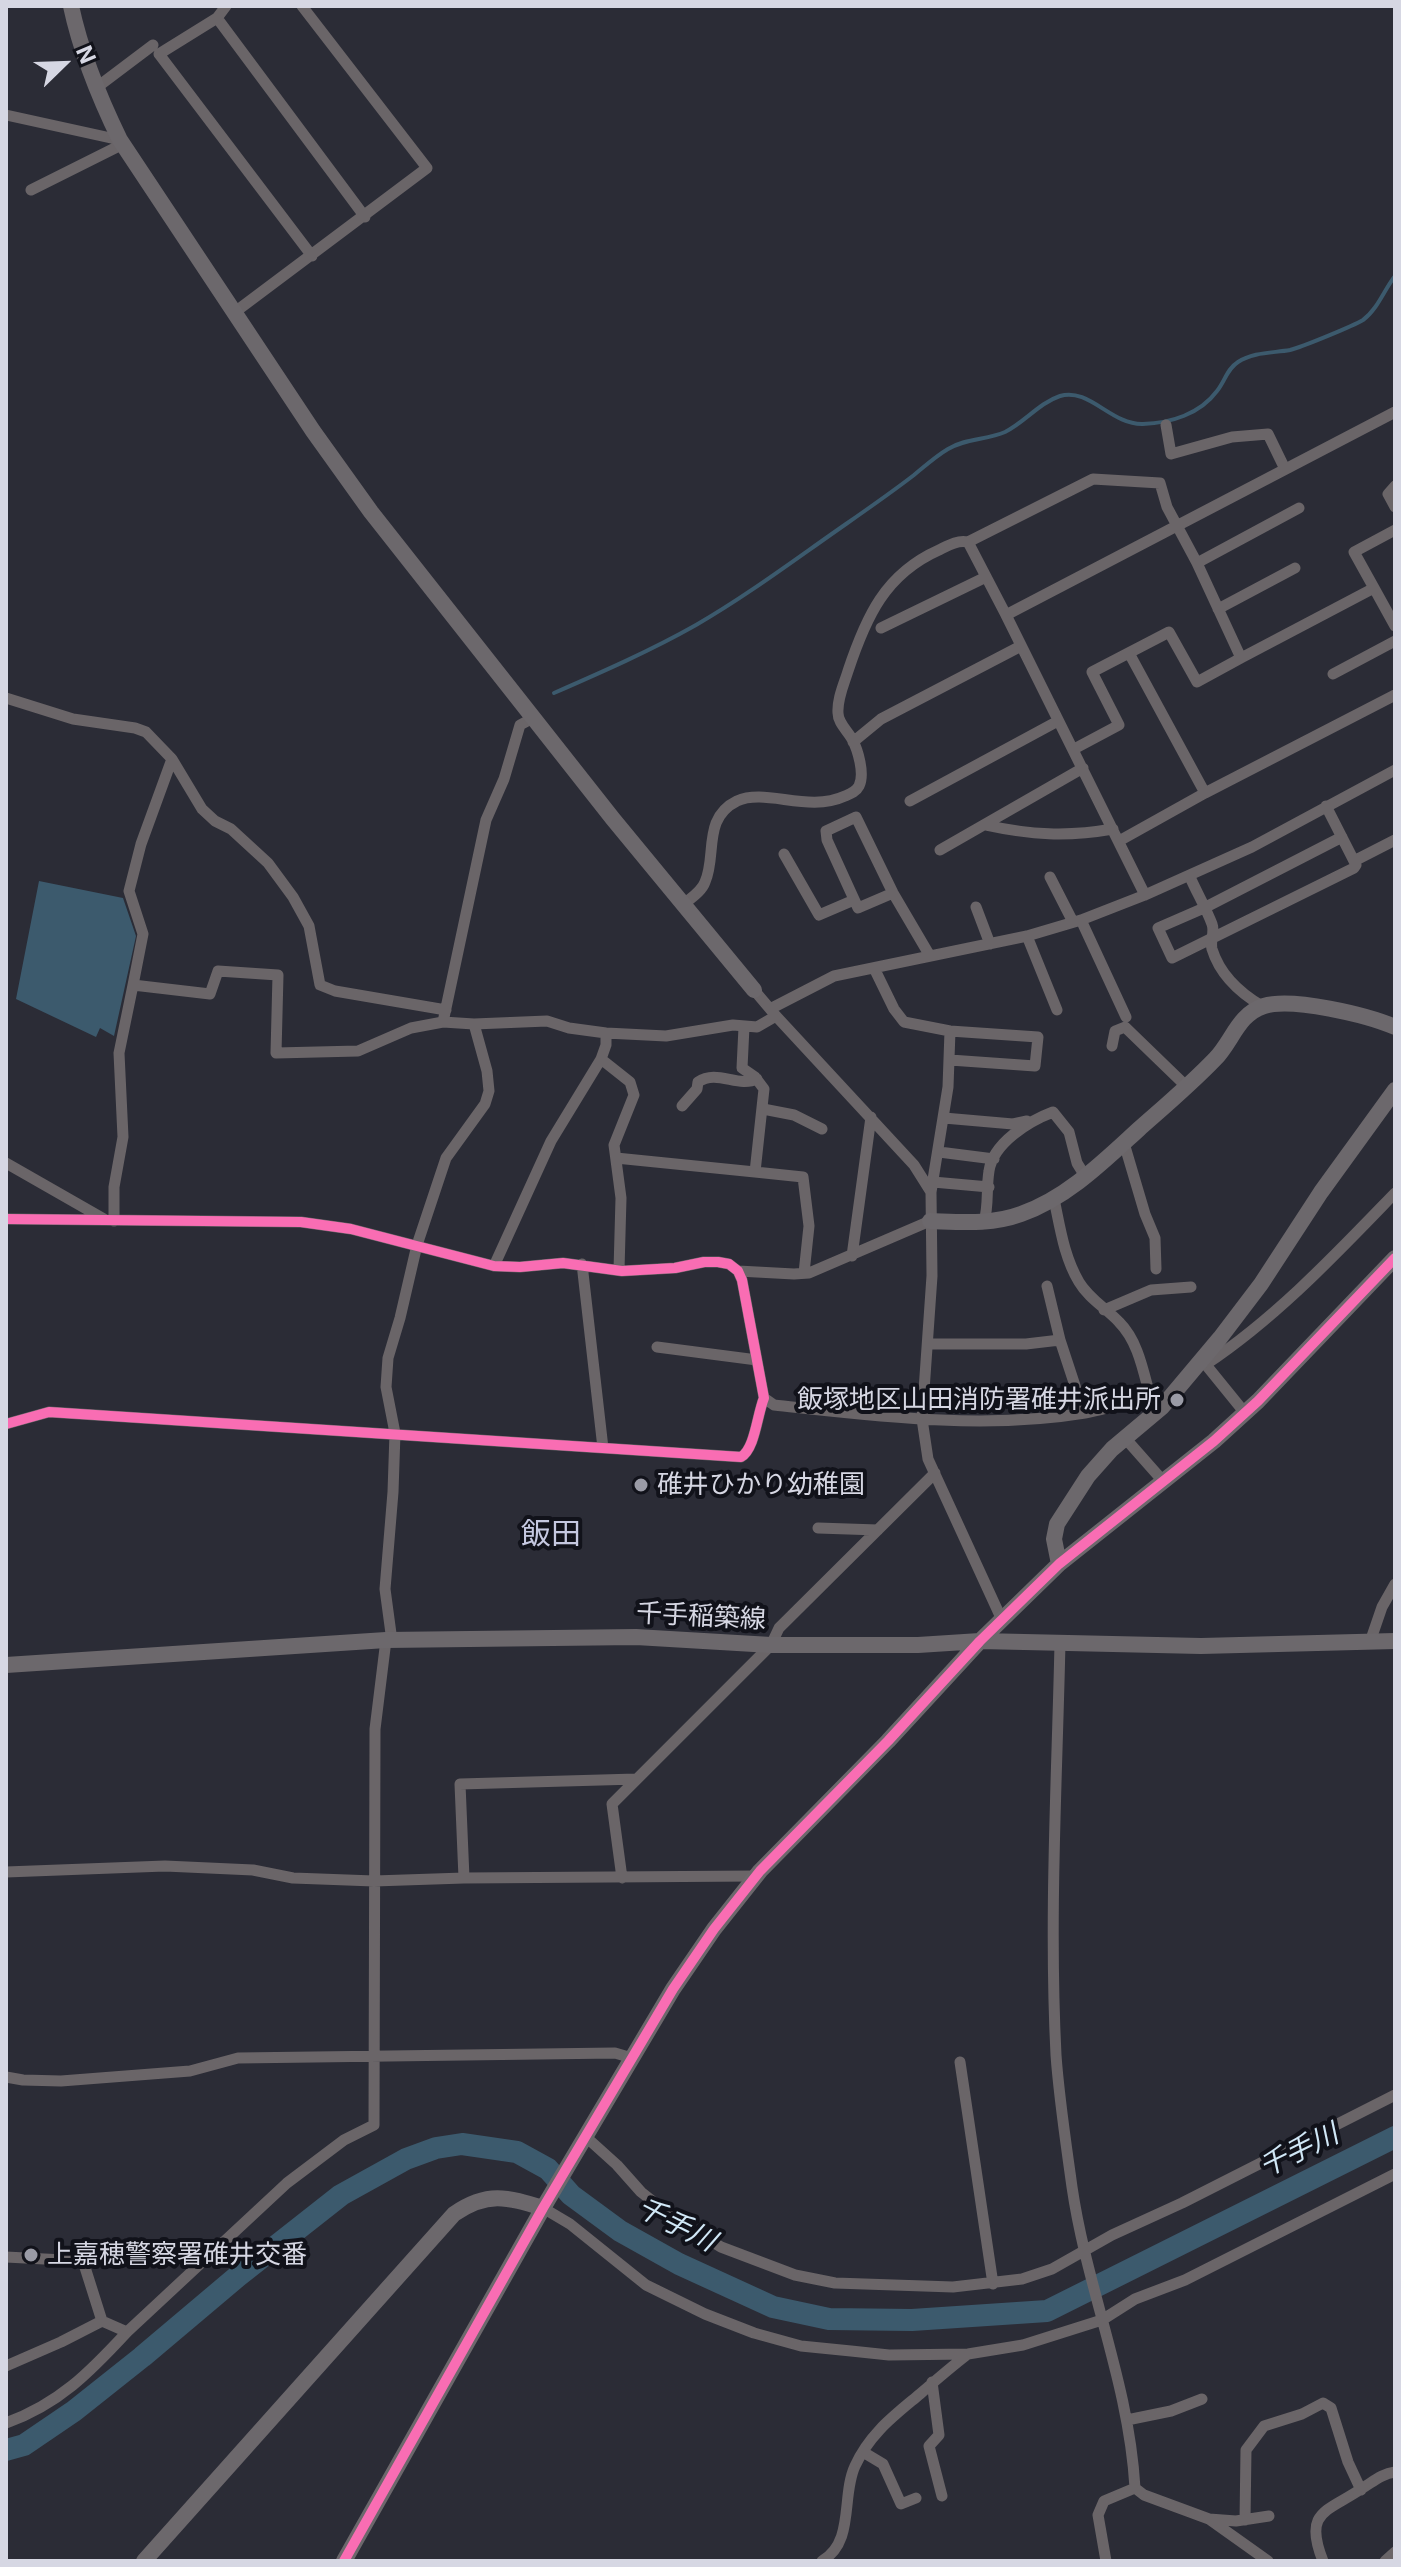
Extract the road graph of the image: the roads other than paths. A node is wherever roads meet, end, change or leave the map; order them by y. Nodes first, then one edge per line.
1 (71, 6) edge
2 (226, 6) edge
3 (302, 6) edge
4 (217, 18) junction
5 (153, 45) dead end
6 (96, 88) junction
7 (6, 115) edge
8 (122, 142) junction
9 (31, 190) dead end
10 (365, 217) junction
11 (312, 256) junction
12 (235, 312) junction
13 (1395, 412) edge
14 (1166, 425) dead end
15 (1285, 469) junction
16 (1395, 486) edge
17 (1395, 507) edge
18 (1299, 508) dead end
19 (1176, 525) junction
20 (1395, 530) edge
21 (968, 542) junction
22 (1197, 563) junction
23 (1295, 568) dead end
24 (986, 577) junction
25 (1374, 588) junction
26 (1218, 609) junction
27 (1006, 615) junction
28 (1395, 626) edge
29 (881, 628) dead end
30 (1395, 641) edge
31 (1021, 646) junction
32 (1129, 653) junction
33 (1241, 658) junction
34 (1333, 674) dead end
35 (1395, 695) edge
36 (6, 698) edge
37 (533, 718) junction
38 (1058, 721) junction
39 (853, 742) junction
40 (1074, 749) junction
41 (172, 759) junction
42 (1083, 768) junction
43 (1395, 770) edge
44 (1205, 793) junction
45 (910, 801) dead end
46 (1326, 806) junction
47 (985, 825) junction
48 (1113, 829) junction
49 (1342, 837) junction
50 (1395, 840) edge
51 (1119, 841) junction
52 (940, 850) dead end
53 (784, 854) dead end
54 (1354, 861) junction
55 (1050, 877) dead end
56 (1190, 877) junction
57 (893, 893) junction
58 (1145, 895) junction
59 (854, 900) junction
60 (684, 904) junction
61 (976, 907) dead end
62 (1204, 908) junction
63 (1077, 921) junction
64 (1027, 936) junction
65 (1211, 940) junction
66 (990, 944) junction
67 (930, 956) junction
68 (874, 968) junction
69 (133, 985) junction
70 (754, 990) joint
71 (1262, 1006) junction
72 (1057, 1010) dead end
73 (773, 1013) junction
74 (445, 1016) junction
75 (1126, 1017) dead end
76 (474, 1024) junction
77 (744, 1027) junction
78 (1395, 1027) edge
79 (950, 1031) junction
80 (606, 1033) junction
81 (1112, 1046) dead end
82 (601, 1059) junction
83 (950, 1060) junction
84 (757, 1079) junction
85 (1187, 1087) junction
86 (1395, 1090) edge
87 (682, 1106) dead end
88 (763, 1109) junction
89 (871, 1117) junction
90 (944, 1118) junction
91 (1031, 1120) junction
92 (822, 1129) dead end
93 (1124, 1143) junction
94 (939, 1152) junction
95 (616, 1158) junction
96 (994, 1159) junction
97 (6, 1163) edge
98 (755, 1172) junction
99 (1085, 1176) junction
100 (932, 1187) junction
101 (989, 1187) junction
102 (1395, 1193) edge
103 (1054, 1199) junction
104 (6, 1219) edge
105 (111, 1221) junction
106 (930, 1221) junction
107 (984, 1222) junction
108 (417, 1245) junction
109 (852, 1256) junction
110 (1395, 1258) edge
111 (582, 1264) junction
112 (494, 1266) junction
113 (1156, 1269) dead end
114 (619, 1270) junction
115 (738, 1271) junction
116 (804, 1273) junction
117 (1047, 1286) dead end
118 (1191, 1287) dead end
119 (1104, 1310) junction
120 (1060, 1340) junction
121 (928, 1344) junction
122 (657, 1347) dead end
123 (757, 1360) junction
124 (1203, 1362) junction
125 (764, 1398) junction
126 (1156, 1401) junction
127 (1084, 1413) junction
128 (1245, 1413) junction
129 (922, 1419) junction
130 (6, 1424) edge
131 (395, 1433) junction
132 (1125, 1438) junction
133 (603, 1448) junction
134 (935, 1473) junction
135 (1163, 1481) junction
136 (818, 1528) dead end
137 (878, 1530) junction
138 (1059, 1564) junction
139 (1395, 1584) edge
140 (1002, 1620) junction
141 (389, 1640) junction
142 (980, 1641) junction
143 (1395, 1641) edge
144 (1370, 1642) junction
145 (1060, 1643) junction
146 (771, 1645) junction
147 (6, 1665) edge
148 (636, 1779) junction
149 (6, 1872) edge
150 (756, 1876) junction
151 (464, 1878) junction
152 (622, 1878) junction
153 (374, 1881) junction
154 (373, 2056) junction
155 (632, 2058) junction
156 (960, 2062) dead end
157 (6, 2077) edge
158 (1395, 2095) edge
159 (584, 2140) junction
160 (1395, 2174) edge
161 (543, 2208) junction
162 (1084, 2251) junction
163 (6, 2257) edge
164 (993, 2284) junction
165 (1101, 2317) junction
166 (102, 2321) junction
167 (127, 2332) junction
168 (968, 2354) junction
169 (6, 2366) edge
170 (932, 2382) junction
171 (1202, 2399) dead end
172 (1127, 2420) junction
173 (6, 2423) edge
174 (863, 2452) junction
175 (1395, 2472) edge
176 (1135, 2488) junction
177 (1361, 2490) junction
178 (942, 2496) dead end
179 (916, 2498) dead end
180 (1269, 2516) dead end
181 (1209, 2519) junction
182 (1245, 2520) junction
183 (1395, 2552) edge
184 (144, 2561) edge
185 (344, 2561) edge
186 (822, 2561) edge
187 (1106, 2561) edge
188 (1268, 2561) edge
189 (1323, 2561) edge
190 (1385, 2561) edge

1 - 6 street
2 - 4 street
3 - 10 street
4 - 10 street
4 - 11 street
5 - 6 street
6 - 8 street
7 - 8 street
8 - 9 street
8 - 12 street
10 - 11 street
11 - 12 street
12 - 37 street
13 - 15 street
14 - 15 street
15 - 19 street
16 - 17 street
18 - 22 street
19 - 21 street
19 - 22 street
19 - 27 street
20 - 25 street
21 - 24 street
21 - 39 street
22 - 26 street
23 - 26 street
24 - 27 street
24 - 29 street
25 - 28 street
25 - 33 street
26 - 33 street
27 - 31 street
30 - 34 street
31 - 38 street
31 - 39 street
32 - 33 street
32 - 40 street
32 - 44 street
35 - 44 street
36 - 41 street
37 - 60 street
37 - 74 street
38 - 40 street
38 - 45 street
39 - 60 street
40 - 42 street
41 - 69 street
41 - 74 street
42 - 47 street
42 - 48 street
43 - 46 street
44 - 51 street
46 - 49 street
46 - 56 street
47 - 48 street
47 - 52 street
48 - 51 street
49 - 54 street
49 - 62 street
50 - 54 street
51 - 58 street
53 - 59 street
54 - 65 street
55 - 63 street
56 - 58 street
56 - 62 street
57 - 59 street
57 - 59 street
57 - 67 street
58 - 63 street
60 - 70 street
61 - 66 street
62 - 65 street
62 - 65 street
63 - 64 street
63 - 75 street
64 - 66 street
64 - 72 street
65 - 71 street
66 - 67 street
67 - 68 street
68 - 73 street
68 - 79 street
69 - 74 street
69 - 105 street
70 - 73 street
71 - 78 street
71 - 85 street
73 - 77 street
73 - 89 street
74 - 76 street
76 - 80 street
76 - 108 street
77 - 80 street
77 - 84 street
79 - 83 street
79 - 83 street
80 - 82 street
81 - 85 street
82 - 95 street
82 - 112 street
83 - 90 street
84 - 87 street
84 - 88 street
85 - 93 street
86 - 124 street
88 - 92 street
88 - 98 street
89 - 100 street
89 - 109 street
90 - 91 street
90 - 94 street
91 - 96 street
91 - 99 street
93 - 99 street
93 - 113 street
94 - 96 street
94 - 100 street
95 - 98 street
95 - 114 street
96 - 101 street
97 - 105 street
98 - 116 street
99 - 103 street
100 - 101 street
100 - 106 street
101 - 107 street
102 - 124 street
103 - 107 street
103 - 119 street
104 - 105 street
105 - 108 street
106 - 107 street
106 - 109 street
106 - 121 street
108 - 112 street
108 - 131 street
109 - 116 street
110 - 128 street
111 - 112 street
111 - 114 street
111 - 133 street
114 - 115 street
115 - 116 street
115 - 123 street
117 - 120 street
118 - 119 street
119 - 126 street
120 - 121 street
120 - 127 street
121 - 129 street
122 - 123 street
123 - 125 street
124 - 126 street
124 - 128 street
125 - 129 street
125 - 133 street
126 - 127 street
126 - 132 street
127 - 129 street
128 - 135 street
129 - 134 street
130 - 131 street
131 - 133 street
131 - 141 street
132 - 135 street
132 - 138 street
134 - 137 street
134 - 140 street
135 - 138 street
136 - 137 street
137 - 146 street
138 - 140 street
139 - 144 street
140 - 142 street
141 - 146 street, 千手稲築線
141 - 147 street, 千手稲築線
141 - 153 street
142 - 145 street, 千手稲築線
142 - 146 street, 千手稲築線
142 - 150 street
143 - 144 street, 千手稲築線
144 - 145 street, 千手稲築線
145 - 162 street
146 - 148 street
148 - 151 street
148 - 152 street
149 - 153 street
150 - 152 street
150 - 155 street
151 - 152 street
151 - 153 street
153 - 154 street
154 - 155 street
154 - 157 street
154 - 167 street
155 - 159 street
156 - 164 street
158 - 162 street
159 - 161 street
159 - 164 street
160 - 165 street
161 - 168 street
161 - 184 street
161 - 185 street
162 - 164 street
162 - 165 street
163 - 166 street
165 - 168 street
165 - 172 street
166 - 167 street
166 - 169 street
167 - 173 street
168 - 170 street
170 - 174 street
170 - 178 street
171 - 172 street
172 - 176 street
174 - 179 street
174 - 186 street
175 - 177 street
176 - 181 street
176 - 187 street
177 - 182 street
177 - 189 street
180 - 182 street
181 - 182 street
181 - 188 street
183 - 190 street

